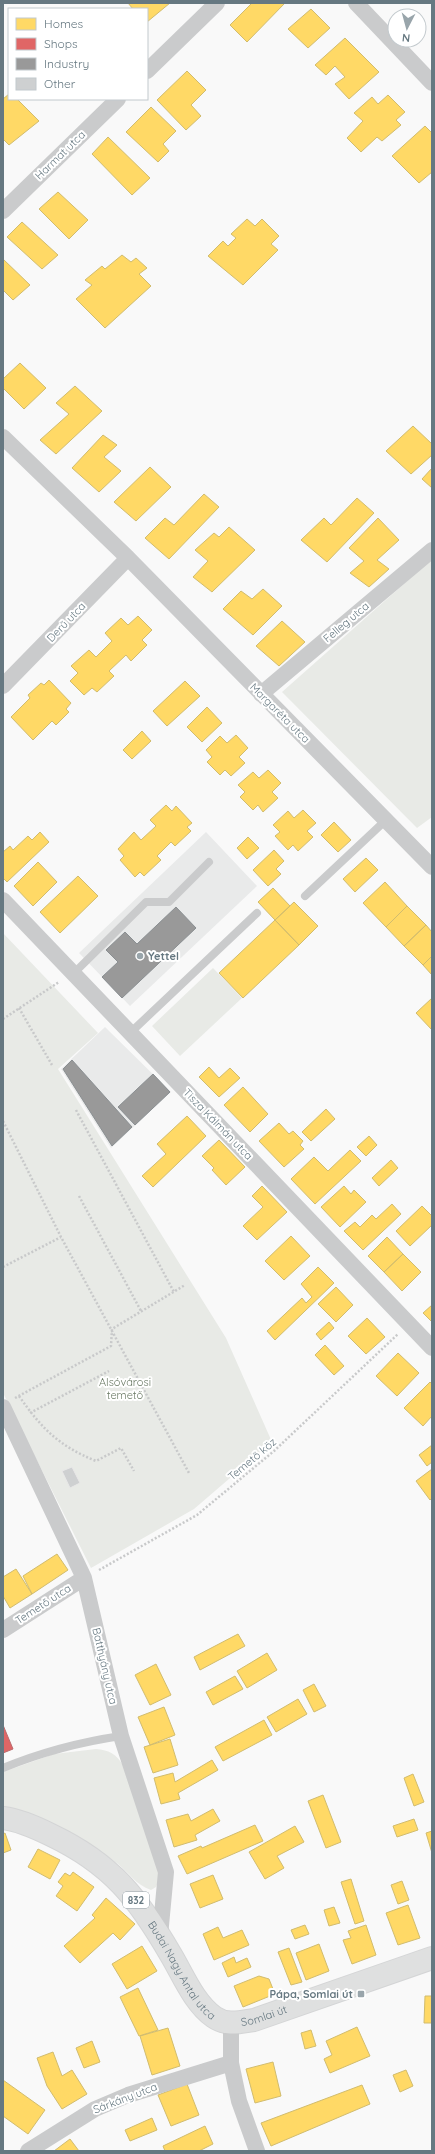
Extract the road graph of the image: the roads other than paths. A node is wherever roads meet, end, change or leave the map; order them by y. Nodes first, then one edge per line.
1 (216, 3) edge
2 (356, 3) edge
3 (148, 70) edge
4 (432, 83) edge
5 (117, 100) edge
6 (3, 211) edge
7 (3, 437) edge
8 (432, 550) edge
9 (128, 558) junction
10 (3, 686) edge
11 (261, 694) junction
12 (386, 820) junction
13 (209, 862) dead end
14 (432, 867) edge
15 (305, 896) dead end
16 (3, 900) edge
17 (258, 913) dead end
18 (72, 973) junction
19 (130, 1033) junction
20 (432, 1348) edge
21 (8, 1403) edge
22 (84, 1578) junction
23 (3, 1630) edge
24 (121, 1736) junction
25 (3, 1768) edge
26 (3, 1818) edge
27 (160, 1936) junction
28 (432, 1958) edge
29 (230, 2023) junction
30 (231, 2063) junction
31 (28, 2151) edge
32 (257, 2151) edge

1 - 3 street
2 - 4 street
5 - 6 street, Harmat utca
7 - 9 street, Margaréta utca
8 - 11 street, Felleg utca
9 - 10 street, Derű utca
9 - 11 street, Margaréta utca
11 - 12 street, Margaréta utca
12 - 14 street, Margaréta utca
12 - 15 lane
13 - 18 lane
16 - 18 street, Tisza Kálmán utca
17 - 19 lane
18 - 19 street, Tisza Kálmán utca
19 - 20 street, Tisza Kálmán utca
21 - 22 street, Batthyány utca
22 - 23 street, Temető utca
22 - 24 street, Batthyány utca
24 - 25 lane
24 - 27 street, Batthyány utca
26 - 27 main road, Budai Nagy Antal utca / 832
27 - 29 main road, Budai Nagy Antal utca / 832
28 - 29 main road, Somlai út
29 - 30 street
30 - 31 street, Sárkány utca
30 - 32 street

